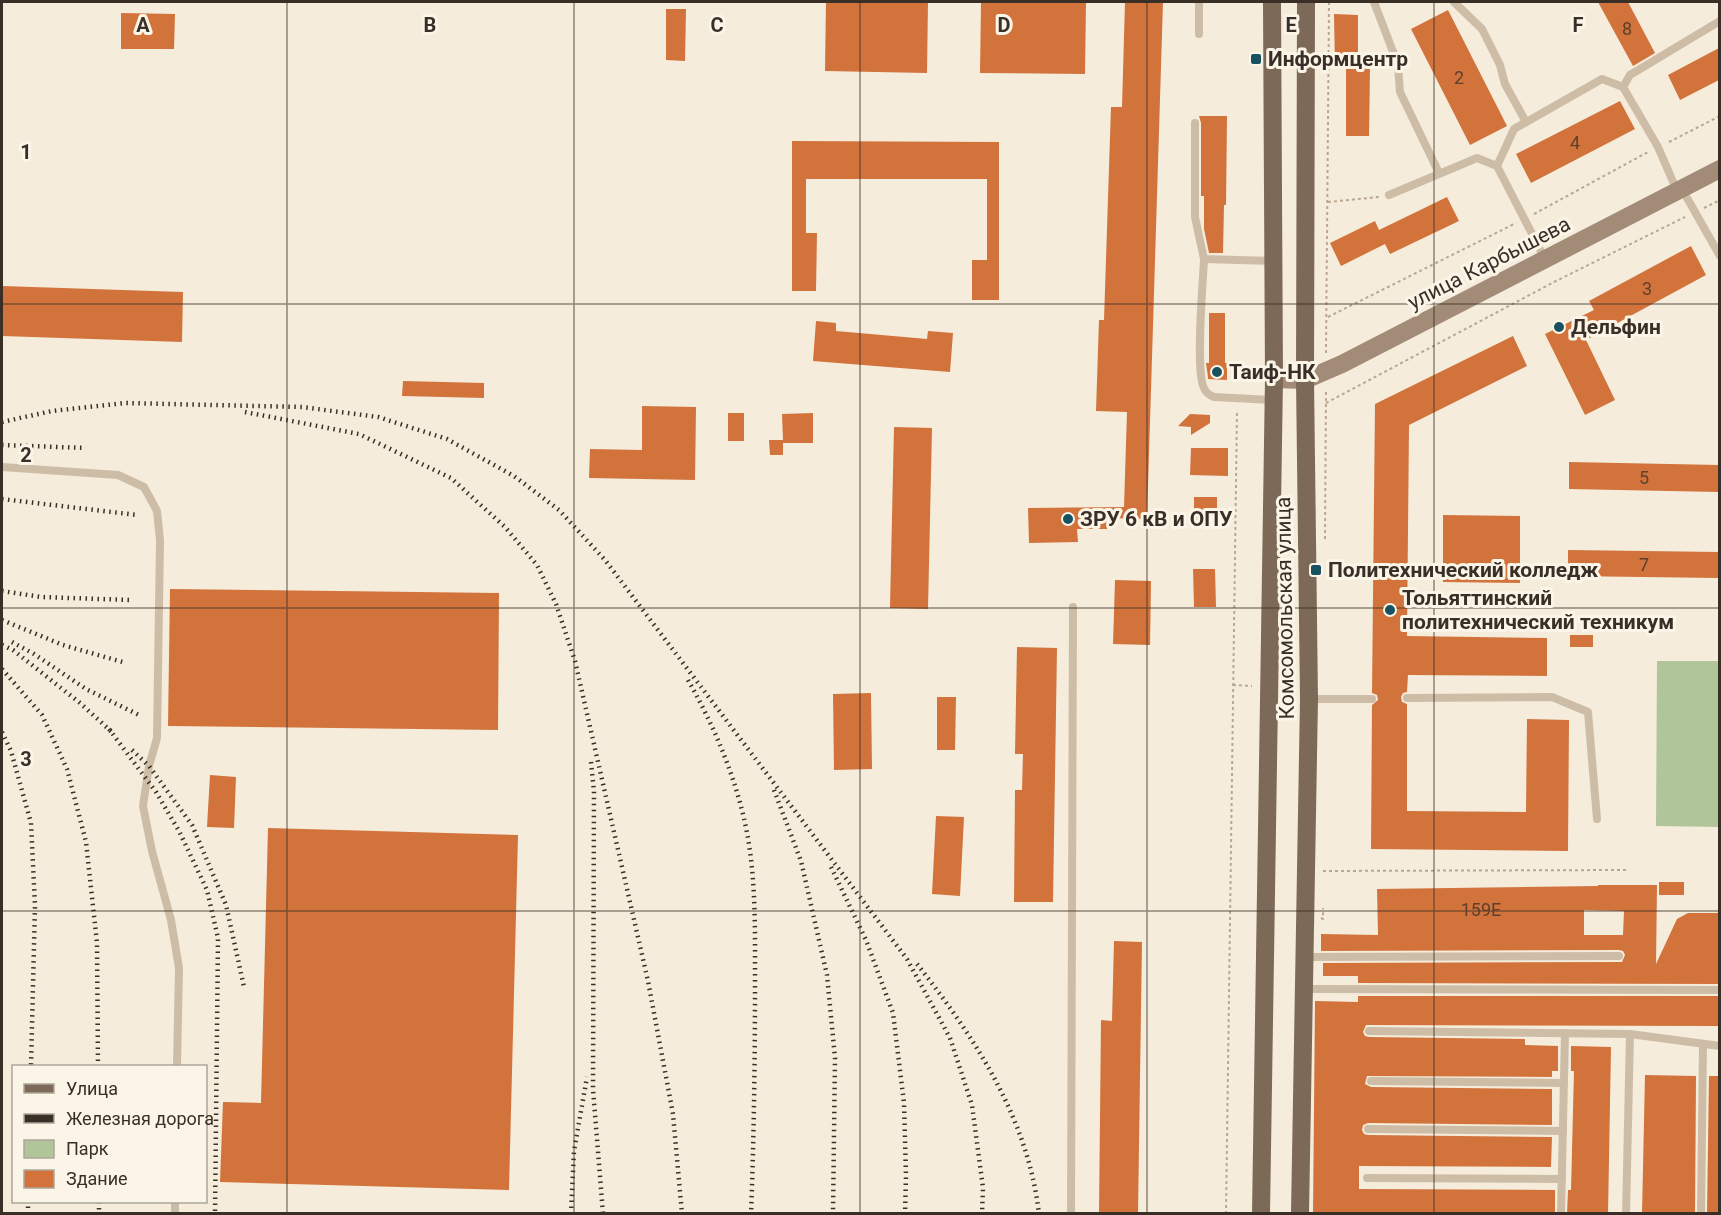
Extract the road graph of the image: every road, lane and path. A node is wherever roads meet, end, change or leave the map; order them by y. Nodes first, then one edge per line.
1 (1199, 2) edge
2 (1272, 2) edge
3 (1306, 2) edge
4 (1329, 2) edge
5 (1374, 2) edge
6 (1454, 2) edge
7 (1719, 21) edge
8 (1198, 34) dead end
9 (1623, 87) junction
10 (1526, 122) junction
11 (1196, 123) dead end
12 (1497, 166) junction
13 (1719, 169) edge
14 (1439, 173) junction
15 (1680, 190) junction
16 (1389, 195) joint
17 (1719, 200) edge
18 (1328, 202) junction
19 (1695, 213) junction
20 (1719, 256) edge
21 (1204, 259) junction
22 (1545, 260) junction
23 (1274, 261) junction
24 (1326, 371) junction
25 (1274, 379) junction
26 (1305, 380) junction
27 (1237, 399) junction
28 (1274, 400) junction
29 (2, 467) edge
30 (1073, 607) dead end
31 (1233, 685) junction
32 (1261, 687) dead end
33 (1407, 698) dead end
34 (1309, 699) junction
35 (1372, 699) dead end
36 (1597, 819) dead end
37 (1626, 870) dead end
38 (1323, 871) dead end
39 (1619, 956) dead end
40 (1305, 957) junction
41 (1304, 990) junction
42 (1719, 990) edge
43 (1369, 1031) dead end
44 (1565, 1034) junction
45 (1630, 1034) junction
46 (1703, 1044) junction
47 (1719, 1046) edge
48 (177, 1065) edge
49 (1371, 1081) dead end
50 (1564, 1083) junction
51 (1368, 1129) dead end
52 (1563, 1131) junction
53 (1367, 1178) dead end
54 (1562, 1179) junction
55 (1071, 1214) edge
56 (1226, 1214) edge
57 (1261, 1214) edge
58 (1300, 1214) edge
59 (1561, 1214) edge
60 (1626, 1214) edge
61 (1701, 1214) edge

1 - 8 lane
2 - 23 main road, Комсомольская улица
3 - 26 main road, Комсомольская улица
4 - 18 path
5 - 14 lane
6 - 10 lane
7 - 9 lane
9 - 10 lane
9 - 15 lane
10 - 12 lane
11 - 21 lane
12 - 14 lane
12 - 22 lane
13 - 15 street, улица Карбышева
14 - 16 lane
15 - 19 lane
15 - 22 street, улица Карбышева
16 - 18 path
17 - 19 path
18 - 24 path
19 - 20 lane
19 - 24 path
21 - 23 lane
21 - 27 lane
22 - 24 street, улица Карбышева
23 - 25 main road, Комсомольская улица
24 - 26 street, улица Карбышева
25 - 26 street, улица Карбышева
25 - 28 main road, Комсомольская улица
26 - 34 main road, Комсомольская улица
27 - 28 lane
27 - 31 path
28 - 57 main road, Комсомольская улица
29 - 48 lane
30 - 55 lane
31 - 32 path
31 - 56 path
33 - 36 lane
34 - 35 lane
34 - 40 main road, Комсомольская улица
37 - 38 path
39 - 40 lane
40 - 41 main road, Комсомольская улица
41 - 42 lane
41 - 58 main road, Комсомольская улица
43 - 44 lane
44 - 45 lane
44 - 50 lane
45 - 46 lane
45 - 60 lane
46 - 47 lane
46 - 61 lane
49 - 50 lane
50 - 52 lane
51 - 52 lane
52 - 54 lane
53 - 54 lane
54 - 59 lane

